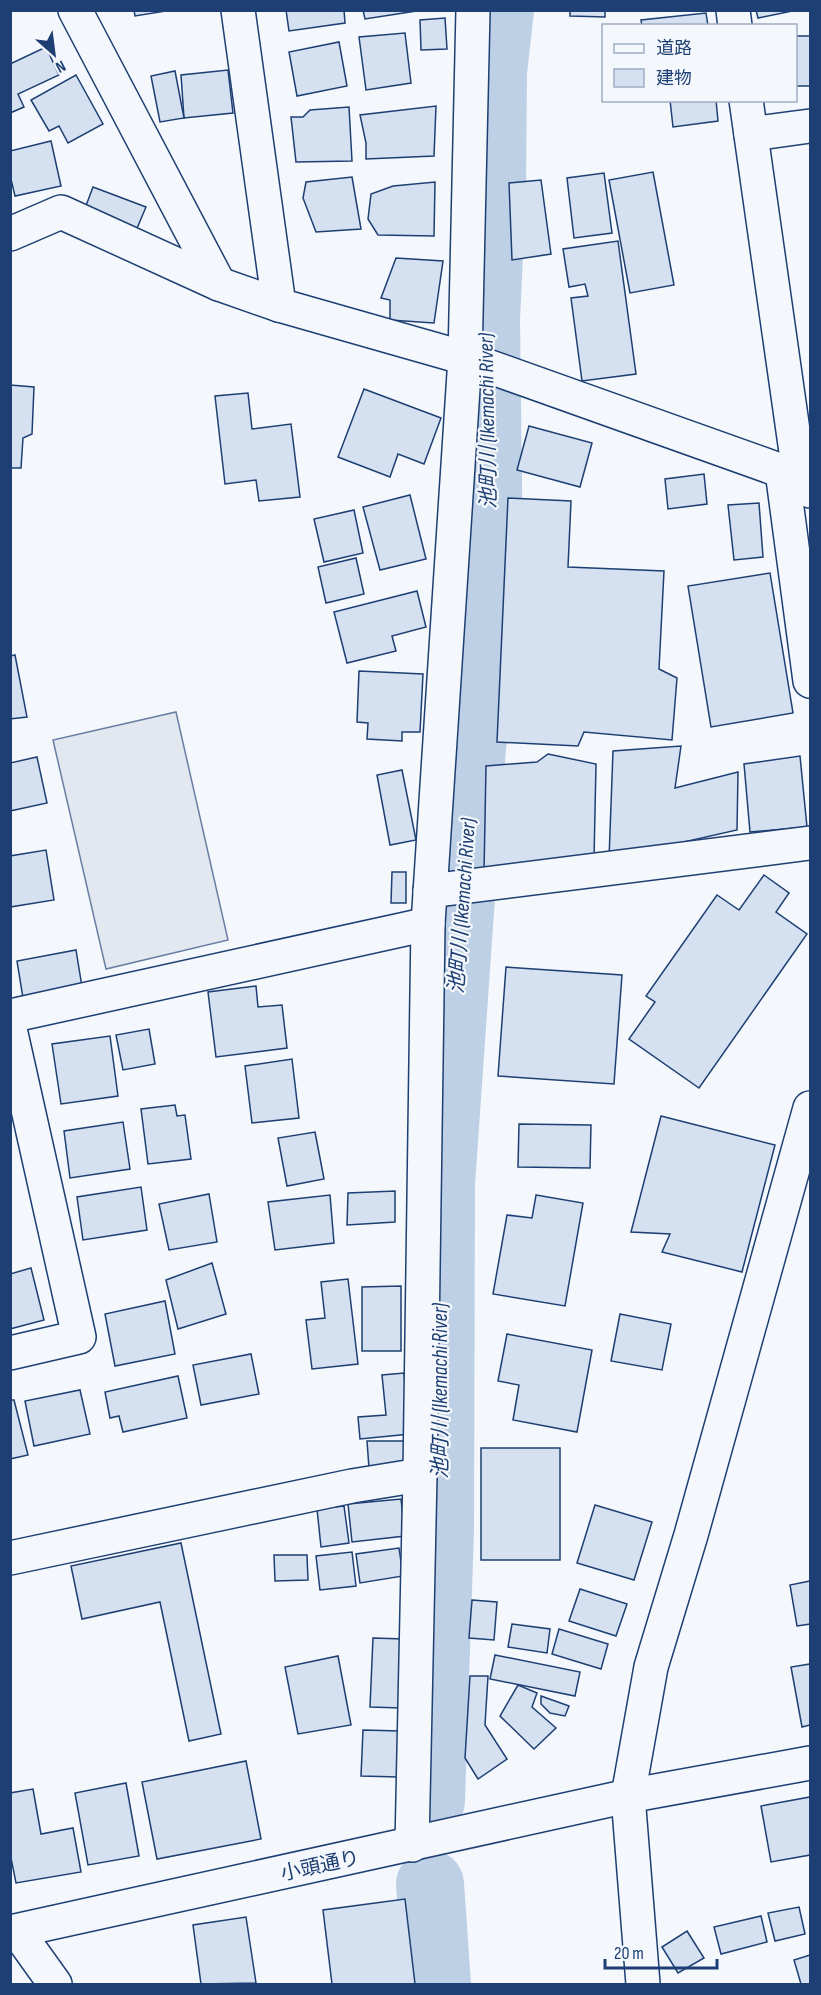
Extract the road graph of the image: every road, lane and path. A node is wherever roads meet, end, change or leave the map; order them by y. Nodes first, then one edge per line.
1 (75, 10) edge
2 (237, 10) edge
3 (473, 10) edge
4 (746, 102) edge
5 (810, 126) edge
6 (751, 135) junction
7 (10, 234) edge
8 (219, 284) junction
9 (279, 305) junction
10 (465, 358) junction
11 (798, 483) edge
12 (810, 681) edge
13 (810, 843) edge
14 (430, 891) junction
15 (428, 924) junction
16 (10, 1016) edge
17 (10, 1029) edge
18 (810, 1108) edge
19 (10, 1353) edge
20 (420, 1475) junction
21 (10, 1558) edge
22 (810, 1763) edge
23 (628, 1796) junction
24 (412, 1845) junction
25 (14, 1932) edge
26 (55, 1984) edge
27 (643, 1984) edge

1 - 8 street
2 - 9 street
3 - 10 street
4 - 6 street
5 - 6 street
6 - 11 street
7 - 8 street
8 - 9 street
9 - 10 street
10 - 11 street
10 - 14 street
11 - 12 street
13 - 14 street
14 - 15 street
15 - 16 street
15 - 20 street
17 - 19 street
18 - 23 street
20 - 21 street
20 - 24 street
22 - 23 street, 小頭通り
23 - 24 street, 小頭通り
23 - 27 street
24 - 25 street, 小頭通り
25 - 26 street

